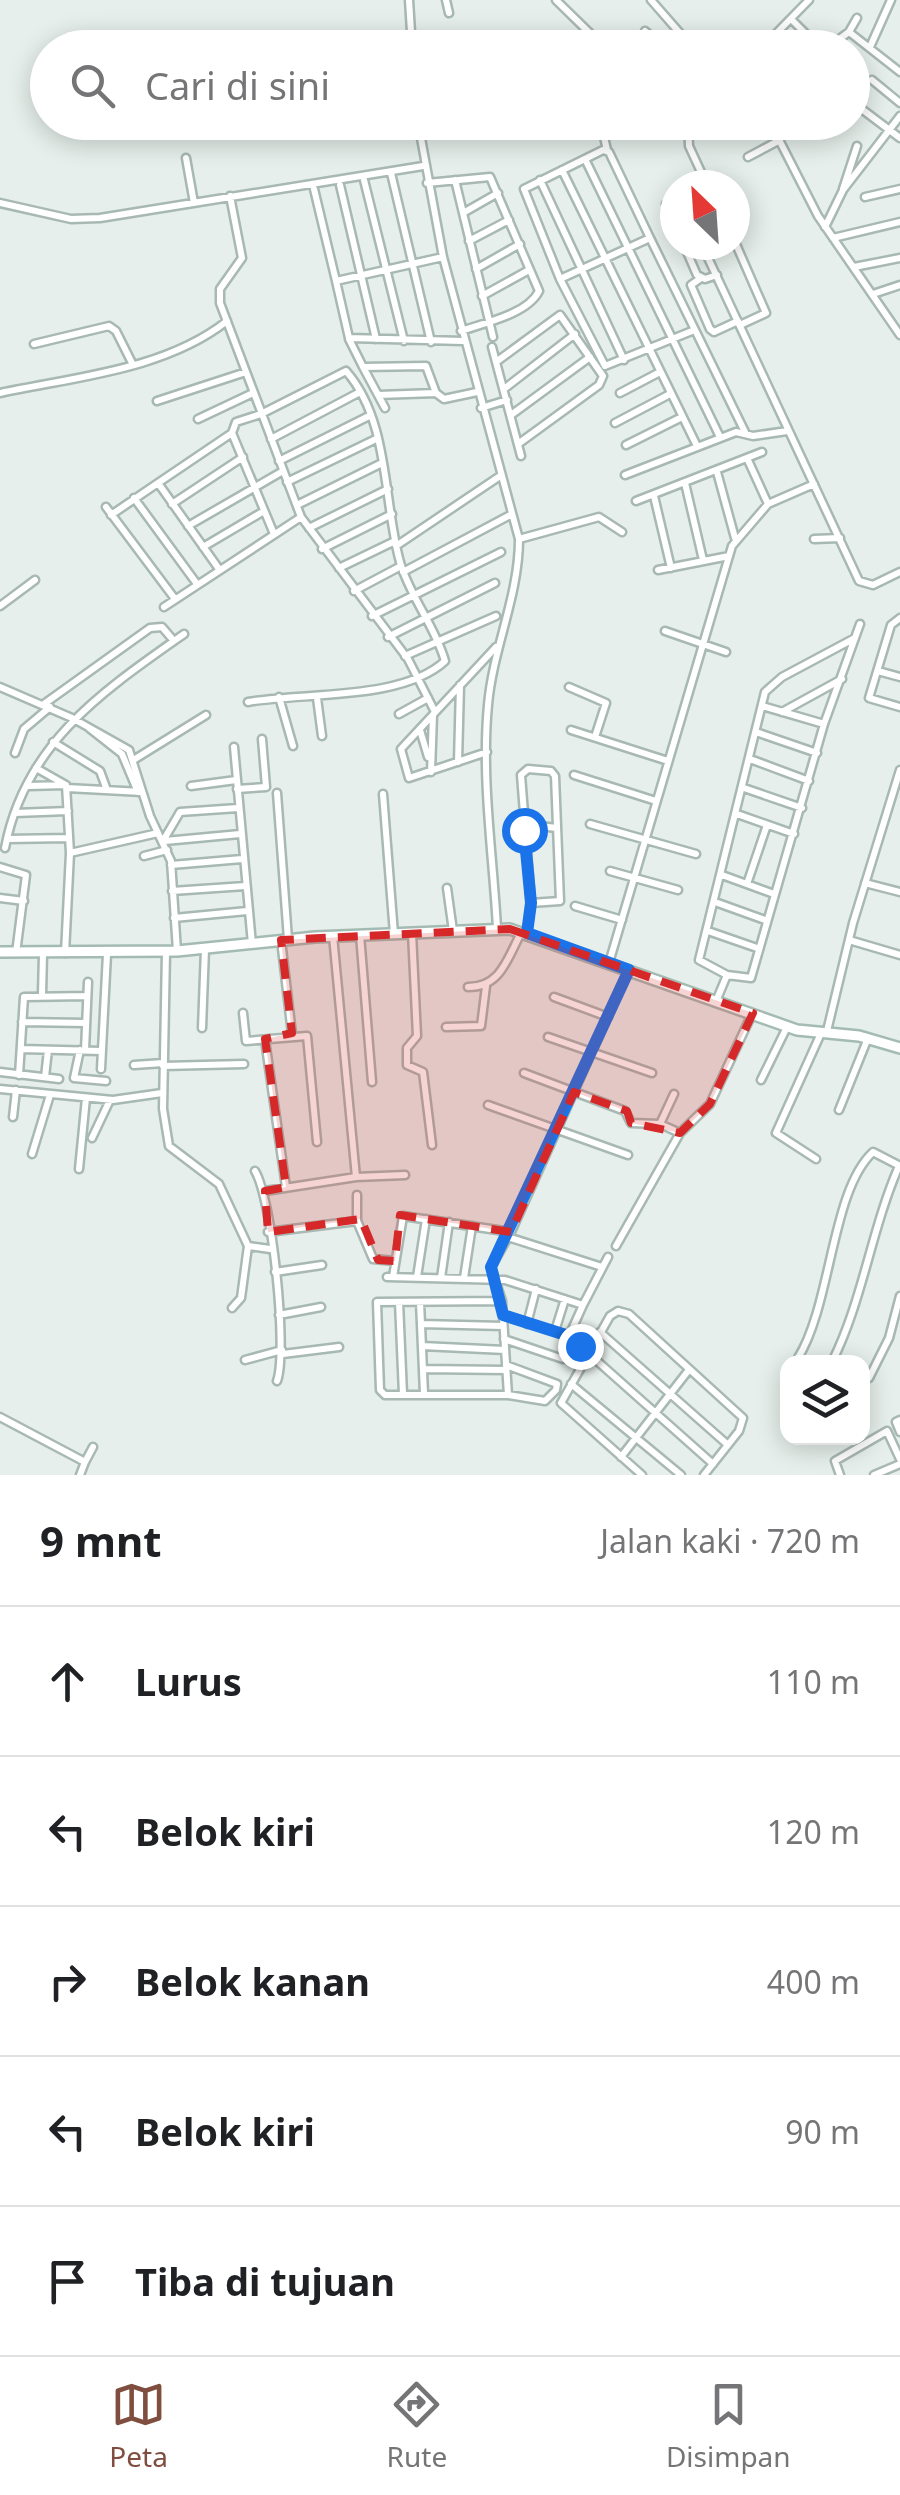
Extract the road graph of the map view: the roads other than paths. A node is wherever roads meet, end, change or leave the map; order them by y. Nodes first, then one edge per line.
1 (408, 0) edge
2 (446, 0) edge
3 (556, 0) edge
4 (651, 0) edge
5 (809, 0) edge
6 (896, 1) edge
7 (450, 13) dead end
8 (791, 18) junction
9 (857, 18) dead end
10 (410, 30) edge
11 (587, 30) edge
12 (677, 30) edge
13 (779, 30) edge
14 (804, 30) edge
15 (850, 30) edge
16 (870, 47) joint
17 (900, 72) edge
18 (872, 80) dead end
19 (900, 102) edge
20 (870, 116) edge
21 (900, 116) edge
22 (890, 131) junction
23 (900, 138) edge
24 (420, 140) edge
25 (606, 140) edge
26 (689, 140) edge
27 (780, 140) joint
28 (857, 146) dead end
29 (607, 150) junction
30 (748, 157) dead end
31 (186, 158) dead end
32 (586, 159) junction
33 (423, 166) junction
34 (562, 170) junction
35 (701, 170) edge
36 (391, 173) junction
37 (364, 180) dead end
38 (455, 180) junction
39 (540, 180) junction
40 (426, 183) junction
41 (340, 184) dead end
42 (314, 189) dead end
43 (900, 189) edge
44 (843, 190) junction
45 (498, 193) junction
46 (230, 196) junction
47 (864, 197) dead end
48 (0, 203) edge
49 (194, 203) junction
50 (463, 213) junction
51 (509, 220) junction
52 (900, 222) edge
53 (825, 227) junction
54 (650, 238) junction
55 (833, 238) junction
56 (469, 240) junction
57 (520, 244) junction
58 (626, 247) junction
59 (603, 256) junction
60 (442, 257) junction
61 (900, 258) edge
62 (692, 260) edge
63 (709, 260) edge
64 (743, 260) edge
65 (413, 261) junction
66 (854, 267) junction
67 (385, 268) junction
68 (476, 268) junction
69 (582, 268) junction
70 (530, 270) junction
71 (361, 274) junction
72 (716, 275) junction
73 (701, 278) junction
74 (560, 279) junction
75 (336, 281) junction
76 (900, 284) edge
77 (872, 294) junction
78 (482, 296) junction
79 (226, 321) junction
80 (489, 323) junction
81 (739, 323) junction
82 (461, 331) junction
83 (692, 331) junction
84 (576, 334) junction
85 (900, 334) edge
86 (493, 337) dead end
87 (349, 338) junction
88 (376, 340) junction
89 (404, 341) junction
90 (463, 341) junction
91 (672, 341) junction
92 (431, 342) junction
93 (34, 344) dead end
94 (492, 348) dead end
95 (649, 351) junction
96 (590, 357) junction
97 (624, 361) junction
98 (496, 362) junction
99 (132, 364) junction
100 (363, 367) junction
101 (246, 372) junction
102 (660, 372) junction
103 (504, 389) junction
104 (360, 392) junction
105 (436, 392) junction
106 (477, 392) junction
107 (0, 393) edge
108 (253, 393) junction
109 (620, 393) dead end
110 (670, 394) junction
111 (378, 396) junction
112 (507, 400) junction
113 (157, 401) dead end
114 (385, 408) dead end
115 (481, 408) junction
116 (261, 414) junction
117 (511, 415) junction
118 (369, 416) junction
119 (682, 416) junction
120 (198, 419) dead end
121 (616, 422) dead end
122 (787, 430) junction
123 (744, 432) junction
124 (232, 433) junction
125 (720, 437) junction
126 (271, 439) junction
127 (376, 439) junction
128 (518, 444) junction
129 (626, 445) dead end
130 (697, 446) junction
131 (762, 452) dead end
132 (521, 456) dead end
133 (243, 458) junction
134 (747, 458) junction
135 (279, 461) junction
136 (382, 463) junction
137 (283, 470) junction
138 (717, 472) junction
139 (625, 475) dead end
140 (500, 476) junction
141 (287, 482) junction
142 (158, 483) junction
143 (686, 484) junction
144 (814, 484) junction
145 (252, 485) junction
146 (388, 489) junction
147 (654, 496) junction
148 (134, 498) junction
149 (636, 501) dead end
150 (172, 504) junction
151 (768, 504) junction
152 (297, 505) junction
153 (728, 506) junction
154 (106, 508) dead end
155 (264, 511) junction
156 (392, 514) junction
157 (512, 514) junction
158 (112, 515) junction
159 (302, 517) junction
160 (188, 526) junction
161 (309, 528) junction
162 (622, 532) dead end
163 (742, 532) junction
164 (274, 534) junction
165 (840, 538) junction
166 (518, 539) junction
167 (735, 539) junction
168 (814, 539) dead end
169 (395, 544) junction
170 (204, 547) junction
171 (322, 549) junction
172 (500, 552) dead end
173 (729, 556) junction
174 (703, 560) junction
175 (339, 568) junction
176 (671, 568) junction
177 (219, 569) junction
178 (402, 569) junction
179 (658, 570) dead end
180 (900, 572) edge
181 (35, 580) dead end
182 (496, 583) dead end
183 (197, 584) junction
184 (354, 591) junction
185 (413, 595) junction
186 (175, 599) junction
187 (0, 606) edge
188 (164, 606) dead end
189 (372, 616) junction
190 (496, 616) dead end
191 (426, 620) junction
192 (898, 620) edge
193 (860, 624) dead end
194 (665, 631) dead end
195 (184, 634) dead end
196 (388, 638) junction
197 (855, 638) junction
198 (702, 640) junction
199 (174, 641) junction
200 (437, 641) junction
201 (886, 644) junction
202 (498, 646) junction
203 (900, 648) edge
204 (726, 652) dead end
205 (405, 656) junction
206 (878, 671) junction
207 (416, 677) junction
208 (900, 677) edge
209 (843, 678) junction
210 (460, 684) junction
211 (568, 687) dead end
212 (0, 689) edge
213 (279, 697) junction
214 (317, 698) junction
215 (428, 698) junction
216 (248, 702) dead end
217 (47, 706) junction
218 (762, 706) junction
219 (900, 707) edge
220 (782, 712) junction
221 (434, 713) junction
222 (400, 714) dead end
223 (206, 715) dead end
224 (72, 718) junction
225 (824, 724) junction
226 (89, 727) junction
227 (420, 730) junction
228 (571, 730) dead end
229 (756, 732) junction
230 (322, 736) dead end
231 (595, 736) junction
232 (262, 739) dead end
233 (54, 742) junction
234 (293, 746) dead end
235 (234, 747) dead end
236 (15, 752) dead end
237 (487, 752) junction
238 (817, 753) junction
239 (135, 759) junction
240 (750, 759) junction
241 (429, 760) junction
242 (668, 761) junction
243 (458, 762) junction
244 (36, 768) junction
245 (900, 770) edge
246 (431, 772) junction
247 (574, 775) dead end
248 (809, 781) junction
249 (236, 784) junction
250 (28, 786) junction
251 (191, 786) dead end
252 (66, 787) junction
253 (744, 788) junction
254 (108, 790) junction
255 (140, 792) junction
256 (277, 794) dead end
257 (383, 794) dead end
258 (656, 801) junction
259 (238, 808) junction
260 (802, 808) junction
261 (68, 811) junction
262 (15, 813) junction
263 (737, 814) junction
264 (512, 823) dead end
265 (524, 823) junction
266 (590, 824) dead end
267 (767, 825) junction
268 (557, 828) junction
269 (240, 834) junction
270 (794, 834) junction
271 (68, 838) junction
272 (162, 838) junction
273 (645, 840) junction
274 (167, 850) junction
275 (70, 854) junction
276 (696, 854) dead end
277 (144, 856) dead end
278 (242, 859) junction
279 (171, 865) junction
280 (0, 868) edge
281 (610, 871) dead end
282 (722, 875) junction
283 (634, 879) junction
284 (866, 883) junction
285 (746, 884) junction
286 (245, 886) junction
287 (447, 888) dead end
288 (678, 890) dead end
289 (172, 891) junction
290 (900, 892) edge
291 (774, 894) junction
292 (0, 898) edge
293 (24, 900) junction
294 (715, 902) junction
295 (531, 903) junction
296 (575, 906) dead end
297 (247, 911) junction
298 (173, 918) junction
299 (622, 920) junction
300 (765, 920) junction
301 (497, 928) junction
302 (453, 931) junction
303 (708, 931) junction
304 (524, 932) junction
305 (412, 933) junction
306 (394, 934) junction
307 (360, 935) junction
308 (332, 936) junction
309 (284, 940) junction
310 (849, 940) junction
311 (252, 944) junction
312 (757, 948) junction
313 (206, 949) junction
314 (0, 952) edge
315 (171, 952) junction
316 (16, 954) junction
317 (44, 954) junction
318 (65, 954) junction
319 (106, 954) junction
320 (900, 956) edge
321 (608, 963) junction
322 (629, 970) junction
323 (727, 975) junction
324 (88, 982) dead end
325 (468, 986) dead end
326 (486, 986) junction
327 (42, 994) junction
328 (88, 996) junction
329 (554, 997) dead end
330 (717, 999) junction
331 (244, 1013) dead end
332 (752, 1013) junction
333 (608, 1017) junction
334 (22, 1022) junction
335 (86, 1024) junction
336 (446, 1027) dead end
337 (787, 1027) junction
338 (202, 1028) dead end
339 (825, 1031) junction
340 (292, 1034) junction
341 (548, 1038) dead end
342 (868, 1038) junction
343 (265, 1039) junction
344 (900, 1048) edge
345 (20, 1049) junction
346 (48, 1050) junction
347 (82, 1050) junction
348 (101, 1051) junction
349 (591, 1054) junction
350 (134, 1064) dead end
351 (244, 1064) dead end
352 (163, 1065) junction
353 (101, 1068) dead end
354 (0, 1072) edge
355 (524, 1073) dead end
356 (652, 1073) dead end
357 (19, 1074) junction
358 (45, 1078) junction
359 (59, 1079) dead end
360 (760, 1080) dead end
361 (106, 1081) dead end
362 (372, 1082) dead end
363 (0, 1088) edge
364 (16, 1090) junction
365 (574, 1092) junction
366 (163, 1093) junction
367 (674, 1094) dead end
368 (50, 1095) junction
369 (86, 1098) junction
370 (110, 1100) junction
371 (488, 1105) dead end
372 (839, 1110) dead end
373 (13, 1117) dead end
374 (660, 1124) junction
375 (556, 1131) junction
376 (680, 1133) junction
377 (92, 1138) dead end
378 (317, 1142) dead end
379 (432, 1144) dead end
380 (32, 1154) dead end
381 (628, 1156) dead end
382 (816, 1159) dead end
383 (900, 1165) edge
384 (79, 1169) dead end
385 (255, 1171) dead end
386 (404, 1175) dead end
387 (356, 1177) junction
388 (286, 1187) junction
389 (265, 1191) junction
390 (357, 1195) dead end
391 (426, 1219) junction
392 (357, 1220) junction
393 (449, 1222) junction
394 (472, 1226) junction
395 (268, 1232) junction
396 (509, 1235) junction
397 (248, 1246) junction
398 (616, 1246) dead end
399 (270, 1249) junction
400 (608, 1257) dead end
401 (395, 1261) junction
402 (322, 1265) dead end
403 (602, 1267) junction
404 (274, 1272) junction
405 (417, 1278) junction
406 (440, 1278) junction
407 (464, 1278) junction
408 (493, 1279) junction
409 (536, 1289) junction
410 (900, 1296) edge
411 (565, 1299) junction
412 (502, 1300) junction
413 (399, 1302) junction
414 (420, 1302) junction
415 (583, 1305) junction
416 (321, 1306) dead end
417 (232, 1308) dead end
418 (278, 1315) junction
419 (503, 1315) junction
420 (421, 1324) junction
421 (527, 1324) junction
422 (897, 1325) edge
423 (504, 1326) junction
424 (555, 1331) junction
425 (600, 1332) junction
426 (569, 1336) junction
427 (504, 1338) junction
428 (422, 1346) junction
429 (338, 1347) dead end
430 (505, 1350) junction
431 (282, 1352) junction
432 (588, 1352) junction
433 (800, 1355) edge
434 (835, 1355) edge
435 (245, 1360) dead end
436 (563, 1360) dead end
437 (506, 1367) junction
438 (423, 1370) junction
439 (688, 1371) junction
440 (870, 1376) edge
441 (276, 1381) dead end
442 (571, 1384) junction
443 (403, 1394) junction
444 (424, 1394) junction
445 (671, 1394) junction
446 (508, 1395) junction
447 (656, 1414) junction
448 (0, 1417) edge
449 (900, 1420) edge
450 (900, 1432) edge
451 (636, 1438) junction
452 (728, 1445) junction
453 (93, 1447) dead end
454 (621, 1457) junction
455 (85, 1462) junction
456 (900, 1462) edge
457 (713, 1464) junction
458 (80, 1475) edge
459 (642, 1475) edge
460 (682, 1475) edge
461 (704, 1475) edge
462 (840, 1475) edge
463 (874, 1475) edge

1 - 10 street
2 - 7 street
3 - 11 street
4 - 12 street
5 - 8 street
6 - 16 street
8 - 13 street
8 - 14 street
9 - 15 street
16 - 17 street
18 - 19 street
20 - 22 street
21 - 22 street
22 - 23 street
22 - 44 street
24 - 33 street
25 - 29 street
26 - 35 street
27 - 30 street
27 - 53 street
28 - 44 street
29 - 32 street
29 - 54 street
31 - 49 street
32 - 34 street
32 - 58 street
33 - 36 street
33 - 40 street
34 - 39 street
34 - 59 street
36 - 46 street
36 - 65 street
37 - 67 street
38 - 40 street
38 - 45 street
38 - 50 street
39 - 69 street
39 - 74 street
40 - 60 street
41 - 71 street
42 - 75 street
43 - 47 street
44 - 53 street
45 - 50 street
45 - 51 street
46 - 49 street
46 - 79 street
48 - 49 street
50 - 56 street
51 - 56 street
51 - 57 street
52 - 55 street
53 - 55 street
54 - 58 street
54 - 83 street
55 - 66 street
56 - 68 street
57 - 68 street
57 - 70 street
58 - 59 street
58 - 91 street
59 - 69 street
59 - 95 street
60 - 65 street
60 - 82 street
61 - 66 street
62 - 73 street
63 - 72 street
64 - 81 street
65 - 67 street
65 - 92 street
66 - 77 street
67 - 71 street
67 - 89 street
68 - 78 street
69 - 74 street
69 - 97 street
70 - 78 street
70 - 80 street
71 - 75 street
71 - 88 street
72 - 73 street
72 - 81 street
73 - 81 street
74 - 97 street
75 - 87 street
76 - 77 street
77 - 85 street
78 - 80 street
79 - 99 street
79 - 101 street
80 - 82 street
80 - 86 street
81 - 122 street
82 - 90 street
83 - 91 street
83 - 123 street
84 - 96 street
84 - 98 street
84 - 103 street
87 - 88 street
87 - 100 street
88 - 89 street
89 - 92 street
90 - 92 street
90 - 106 street
91 - 95 street
91 - 125 street
93 - 99 street
94 - 98 street
95 - 97 street
95 - 102 street
96 - 117 street
96 - 128 street
98 - 103 street
99 - 107 street
100 - 105 street
100 - 111 street
101 - 108 street
101 - 113 street
102 - 109 street
102 - 110 street
103 - 112 street
104 - 116 street
104 - 118 street
104 - 126 street
105 - 106 street
105 - 111 street
106 - 115 street
108 - 116 street
108 - 120 street
110 - 119 street
110 - 121 street
111 - 114 street
112 - 115 street
112 - 117 street
115 - 140 street
116 - 124 street
116 - 126 street
117 - 128 street
118 - 127 street
118 - 135 street
119 - 129 street
119 - 130 street
122 - 123 street
122 - 144 street
123 - 125 street
124 - 133 street
124 - 142 street
125 - 130 street
126 - 135 street
127 - 136 street
127 - 141 street
128 - 132 street
130 - 139 street
131 - 134 street
133 - 145 street
133 - 150 street
134 - 138 street
134 - 151 street
135 - 137 street
136 - 146 street
136 - 152 street
137 - 141 street
137 - 145 street
138 - 143 street
138 - 153 street
140 - 157 street
140 - 169 street
141 - 152 street
142 - 148 street
142 - 150 street
143 - 147 street
143 - 174 street
144 - 151 street
144 - 165 street
145 - 155 street
145 - 160 street
146 - 156 street
146 - 161 street
147 - 149 street
147 - 176 street
148 - 158 street
148 - 183 street
150 - 160 street
151 - 163 street
152 - 159 street
153 - 163 street
153 - 167 street
154 - 158 street
155 - 164 street
155 - 170 street
156 - 169 street
156 - 171 street
157 - 166 street
157 - 178 street
158 - 186 street
159 - 161 street
159 - 164 street
160 - 170 street
161 - 171 street
162 - 166 street
163 - 167 street
164 - 177 street
165 - 168 street
165 - 180 street
166 - 202 street
167 - 173 street
169 - 175 street
169 - 178 street
170 - 177 street
171 - 175 street
172 - 185 street
173 - 174 street
173 - 198 street
174 - 176 street
175 - 184 street
176 - 179 street
177 - 183 street
178 - 184 street
178 - 185 street
181 - 187 street
182 - 191 street
183 - 186 street
184 - 189 street
185 - 189 street
185 - 191 street
186 - 188 street
189 - 196 street
190 - 200 street
191 - 196 street
191 - 200 street
192 - 201 street
193 - 197 street
194 - 198 street
195 - 199 street
196 - 205 street
197 - 209 street
197 - 218 street
198 - 204 street
198 - 242 street
199 - 217 street
199 - 224 street
200 - 205 street
200 - 207 street
201 - 203 street
201 - 206 street
202 - 210 street
202 - 237 street
205 - 207 street
206 - 208 street
206 - 219 street
207 - 214 street
207 - 215 street
209 - 220 street
209 - 225 street
210 - 221 street
210 - 243 street
211 - 231 street
212 - 217 street
213 - 214 street
213 - 216 street
213 - 234 street
214 - 230 street
215 - 221 street
215 - 222 street
217 - 224 street
217 - 236 street
218 - 220 street
218 - 229 street
220 - 225 street
221 - 227 street
221 - 241 street
223 - 239 street
224 - 226 street
224 - 233 street
225 - 238 street
226 - 239 street
226 - 255 street
227 - 241 street
227 - 246 street
228 - 231 street
229 - 238 street
229 - 240 street
231 - 242 street
232 - 249 street
233 - 244 street
233 - 254 street
235 - 249 street
237 - 243 street
237 - 301 street
238 - 248 street
239 - 255 street
240 - 248 street
240 - 253 street
241 - 246 street
242 - 258 street
243 - 246 street
244 - 250 street
244 - 252 street
245 - 284 street
247 - 258 street
248 - 260 street
249 - 251 street
249 - 259 street
250 - 252 street
250 - 262 street
252 - 254 street
252 - 261 street
253 - 260 street
253 - 263 street
254 - 255 street
255 - 272 street
256 - 309 street
257 - 306 street
258 - 273 street
259 - 269 street
259 - 272 street
260 - 270 street
261 - 262 street
261 - 271 street
262 - 271 street
263 - 267 street
263 - 282 street
264 - 265 street
265 - 268 street
265 - 268 street
265 - 295 street
266 - 273 street
267 - 270 street
267 - 285 street
268 - 295 street
269 - 272 street
269 - 278 street
270 - 291 street
271 - 275 street
272 - 274 street
272 - 275 street
273 - 276 street
273 - 283 street
274 - 277 street
274 - 279 street
275 - 318 street
278 - 279 street
278 - 286 street
279 - 289 street
280 - 293 street
281 - 283 street
282 - 285 street
282 - 294 street
283 - 288 street
283 - 299 street
284 - 290 street
284 - 310 street
285 - 291 street
286 - 289 street
286 - 297 street
287 - 302 street
289 - 298 street
291 - 300 street
292 - 293 street
293 - 316 street
294 - 300 street
294 - 303 street
295 - 304 street
296 - 299 street
297 - 298 street
297 - 311 street
298 - 315 street
299 - 321 street
300 - 312 street
301 - 302 main road
301 - 304 main road
302 - 305 main road
303 - 312 street
303 - 323 street
304 - 321 main road
304 - 326 street
305 - 306 main road
305 - 379 street
306 - 307 main road
307 - 308 main road
307 - 362 street
308 - 309 main road
308 - 387 street
309 - 311 main road
309 - 340 street
310 - 320 street
310 - 339 street
311 - 313 main road
312 - 323 street
313 - 315 main road
313 - 338 street
314 - 316 main road
315 - 319 main road
315 - 352 street
316 - 317 main road
317 - 318 main road
317 - 327 street
318 - 319 main road
319 - 348 street
321 - 322 main road
322 - 330 main road
322 - 333 street
323 - 330 street
324 - 328 street
325 - 326 street
326 - 336 street
327 - 328 street
327 - 334 street
328 - 335 street
329 - 333 street
330 - 332 main road
331 - 343 street
332 - 337 main road
332 - 376 street
333 - 349 street
334 - 335 street
334 - 345 street
335 - 347 street
337 - 339 main road
337 - 360 street
339 - 342 main road
339 - 382 street
340 - 343 street
340 - 378 street
341 - 349 street
342 - 344 main road
342 - 372 street
343 - 388 street
345 - 346 street
345 - 357 street
346 - 347 street
346 - 358 street
347 - 348 street
347 - 361 street
348 - 353 street
349 - 356 street
349 - 365 street
350 - 352 street
351 - 352 street
352 - 366 street
354 - 357 street
355 - 365 street
357 - 358 street
358 - 359 street
363 - 364 street
364 - 368 street
364 - 373 street
365 - 374 street
365 - 375 street
366 - 370 street
366 - 397 street
367 - 374 street
368 - 369 street
368 - 380 street
369 - 370 street
369 - 384 street
370 - 377 street
371 - 375 street
374 - 376 street
375 - 381 street
375 - 396 street
376 - 398 street
383 - 433 street
383 - 434 street
385 - 389 street
386 - 387 street
387 - 388 street
388 - 389 street
389 - 395 street
390 - 392 street
391 - 393 street
391 - 401 street
391 - 405 street
392 - 395 street
392 - 401 street
393 - 394 street
393 - 406 street
394 - 396 street
394 - 407 street
395 - 399 street
396 - 403 street
396 - 408 street
397 - 399 street
397 - 417 street
399 - 404 street
400 - 403 street
401 - 405 street
402 - 404 street
403 - 415 street
404 - 418 street
405 - 406 street
406 - 407 street
407 - 408 street
408 - 409 street
408 - 412 street
409 - 411 street
409 - 421 street
410 - 422 street
411 - 415 street
411 - 424 street
412 - 414 street
412 - 419 street
413 - 414 street
413 - 443 street
413 - 443 street
414 - 420 street
415 - 426 street
416 - 418 street
418 - 431 street
419 - 421 street
419 - 423 street
420 - 423 street
420 - 428 street
421 - 424 street
422 - 440 street
423 - 427 street
424 - 426 street
425 - 432 street
425 - 439 street
425 - 445 street
426 - 432 street
427 - 430 street
427 - 436 street
428 - 430 street
428 - 438 street
429 - 431 street
430 - 437 street
431 - 435 street
431 - 441 street
432 - 442 street
432 - 447 street
437 - 438 street
437 - 446 street
437 - 446 street
438 - 444 street
439 - 445 street
439 - 452 street
442 - 451 street
442 - 454 street
443 - 444 street
444 - 446 street
445 - 447 street
445 - 452 street
447 - 451 street
447 - 457 street
448 - 455 street
449 - 450 street
451 - 454 street
451 - 460 street
452 - 457 street
453 - 455 street
454 - 459 street
455 - 458 street
456 - 462 street
456 - 463 street
457 - 461 street

